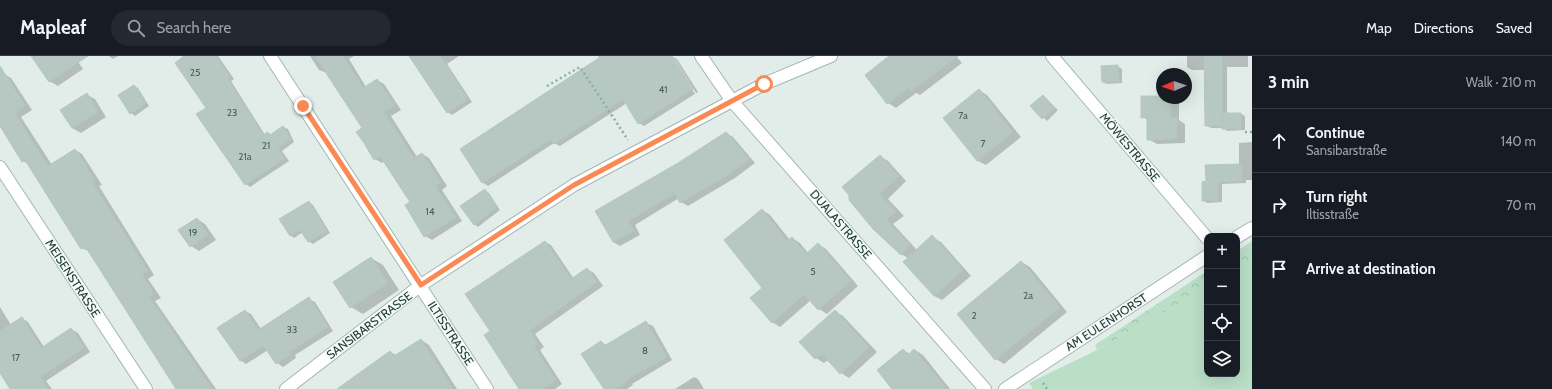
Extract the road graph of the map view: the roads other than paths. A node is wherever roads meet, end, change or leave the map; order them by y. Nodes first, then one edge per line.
1 (270, 56) edge
2 (701, 56) edge
3 (831, 56) edge
4 (1052, 56) edge
5 (732, 101) junction
6 (0, 167) edge
7 (1252, 228) edge
8 (1204, 234) edge
9 (1240, 235) edge
10 (1204, 258) edge
11 (421, 285) junction
12 (146, 389) edge
13 (286, 389) edge
14 (487, 389) edge
15 (985, 389) edge
16 (1005, 389) edge

1 - 11 street, ILTISSTRASSE
2 - 5 street, DUALASTRASSE
3 - 5 street, SANSIBARSTRASSE
4 - 8 street, MÖWESTRASSE
5 - 11 street, SANSIBARSTRASSE
5 - 15 street, DUALASTRASSE
6 - 12 street, MEISENSTRASSE
7 - 9 street
10 - 16 street, AM EULENHORST
11 - 13 street, SANSIBARSTRASSE
11 - 14 street, ILTISSTRASSE

